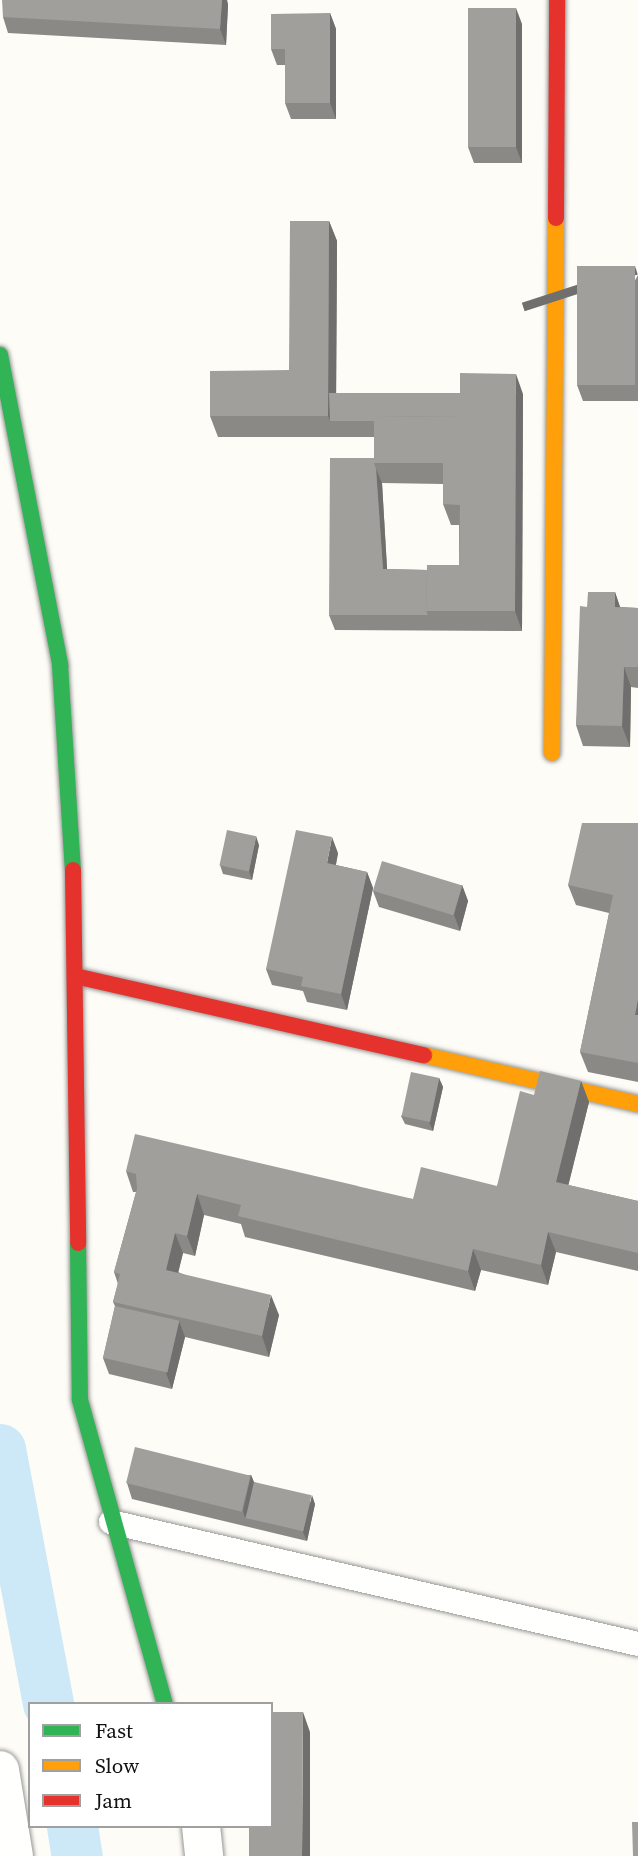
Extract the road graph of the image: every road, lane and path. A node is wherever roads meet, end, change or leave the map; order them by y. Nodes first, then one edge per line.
1 (556, 0) edge
2 (0, 355) edge
3 (552, 753) dead end
4 (75, 976) junction
5 (638, 1104) edge
6 (111, 1522) junction
7 (638, 1644) edge
8 (164, 1702) edge
9 (0, 1770) edge
10 (201, 1828) edge
11 (13, 1856) edge
12 (204, 1856) edge

1 - 3 street
2 - 4 street
4 - 5 street
4 - 6 street
6 - 7 lane
6 - 8 street
9 - 11 street
10 - 12 street

